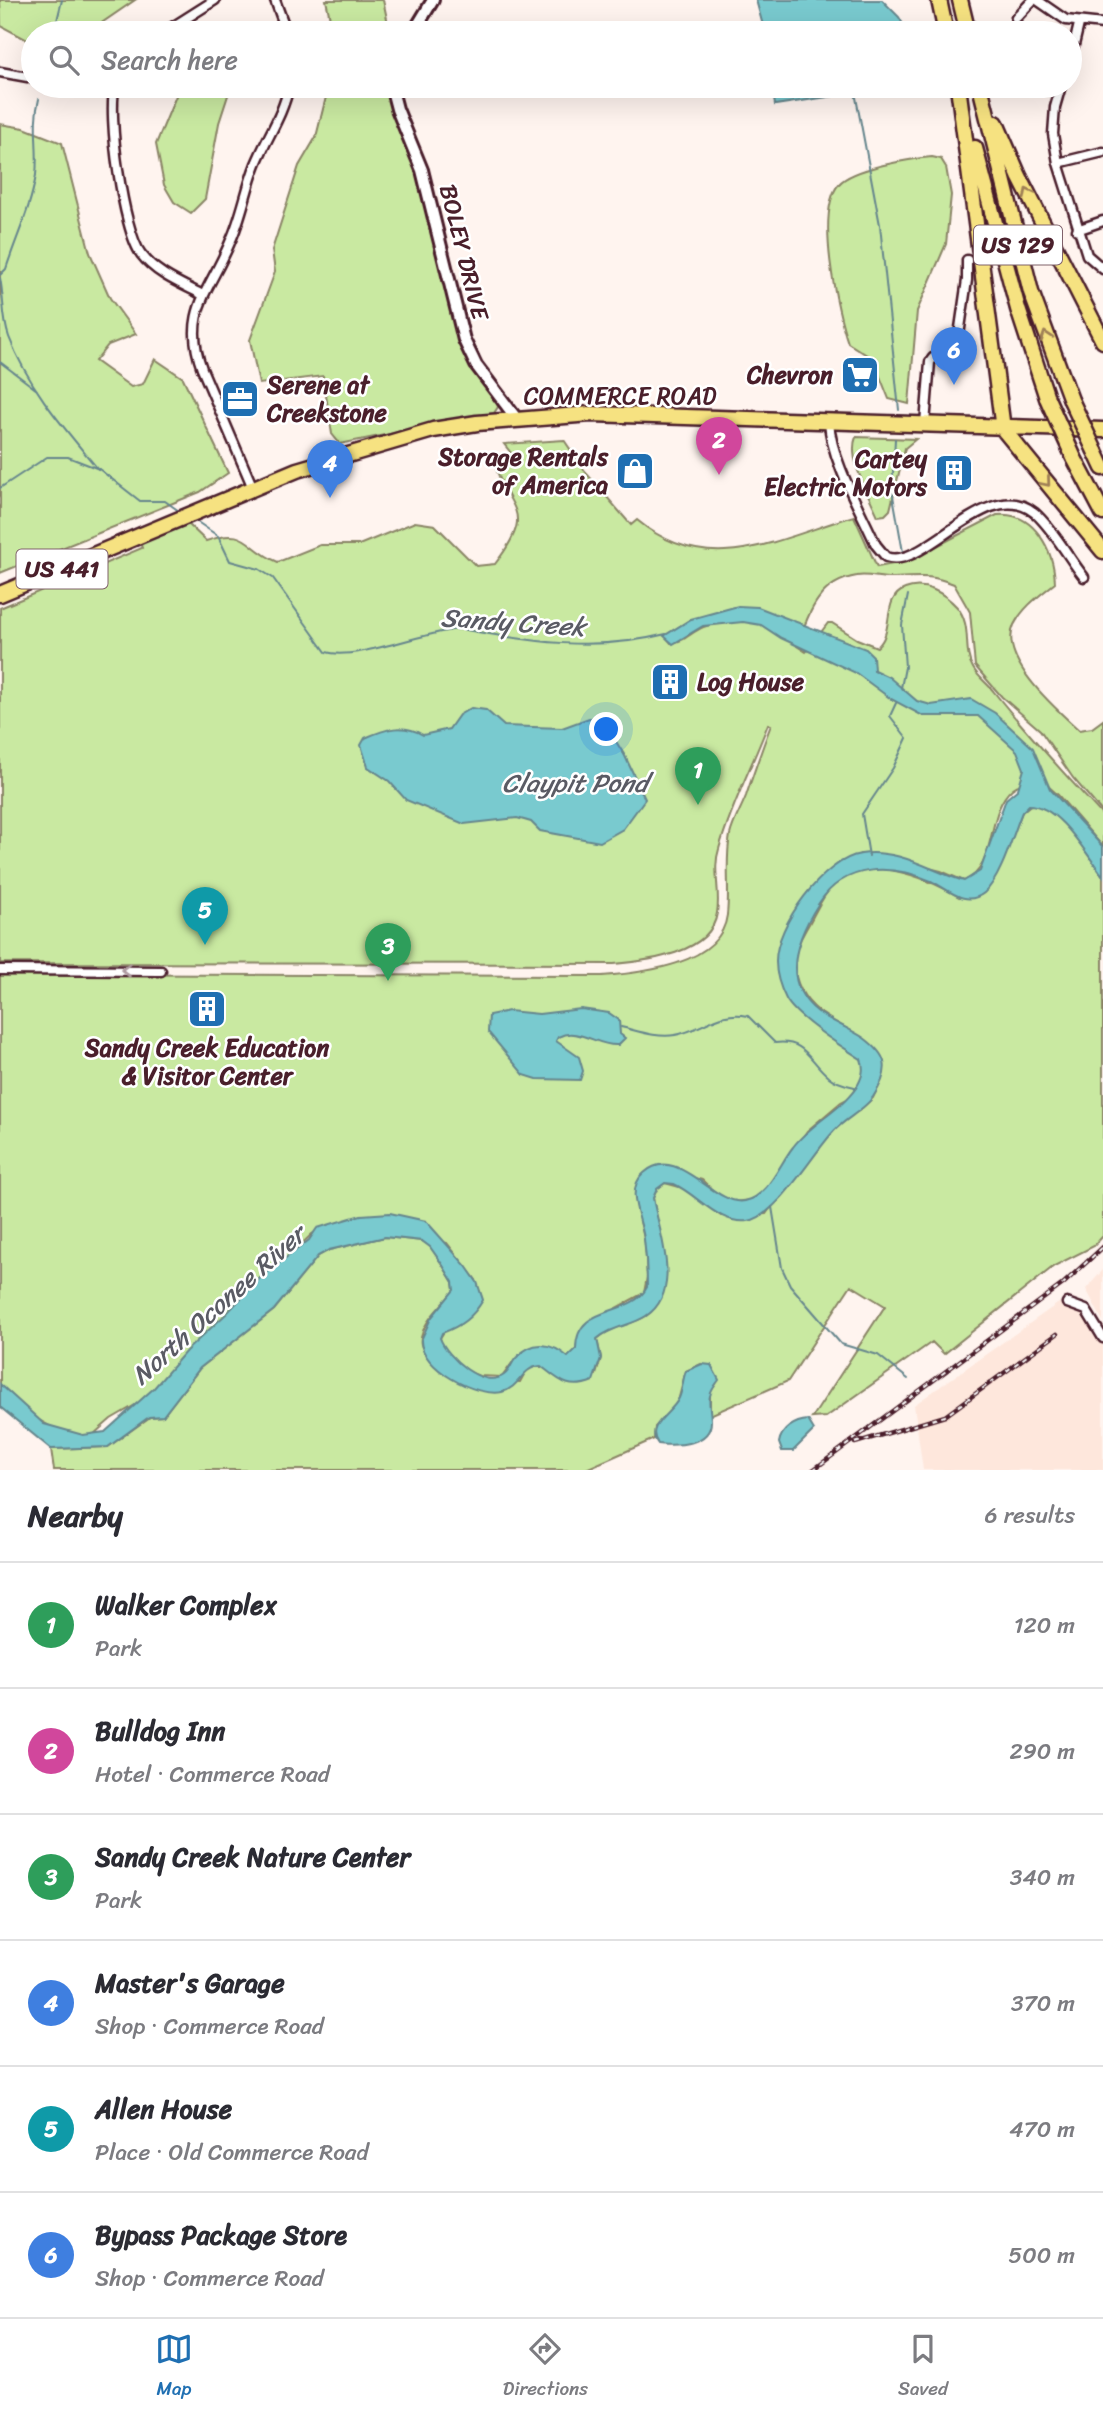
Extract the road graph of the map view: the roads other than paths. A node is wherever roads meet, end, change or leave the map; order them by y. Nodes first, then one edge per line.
1 (215, 0) edge
2 (275, 0) edge
3 (433, 0) edge
4 (939, 0) edge
5 (960, 0) edge
6 (1035, 0) edge
7 (1016, 18) dead end
8 (182, 21) edge
9 (283, 21) edge
10 (420, 21) edge
11 (944, 21) edge
12 (965, 21) edge
13 (1072, 21) edge
14 (1082, 24) edge
15 (1103, 24) edge
16 (0, 72) edge
17 (21, 76) edge
18 (114, 98) edge
19 (286, 98) edge
20 (394, 98) edge
21 (961, 98) edge
22 (962, 98) edge
23 (985, 98) edge
24 (987, 98) edge
25 (1058, 98) edge
26 (1103, 152) edge
27 (1058, 163) junction
28 (1103, 221) edge
29 (1077, 230) junction
30 (967, 260) dead end
31 (1103, 269) edge
32 (203, 295) junction
33 (1103, 341) edge
34 (1000, 400) junction
35 (516, 418) junction
36 (829, 422) junction
37 (925, 424) junction
38 (965, 426) junction
39 (1003, 429) junction
40 (1103, 430) edge
41 (1103, 468) edge
42 (253, 488) junction
43 (1103, 513) edge
44 (1103, 551) edge
45 (1084, 577) dead end
46 (0, 594) edge
47 (0, 970) edge
48 (161, 971) dead end
49 (1067, 1303) dead end
50 (1103, 1338) edge

1 - 8 street
2 - 9 street
3 - 10 street
4 - 11 highway
5 - 12 highway
6 - 7 street
6 - 13 street
14 - 15 street
16 - 17 street
18 - 32 street
19 - 32 street
20 - 35 street, BOLEY DRIVE
21 - 34 highway
22 - 43 highway, US 129, bridge
41 -> 23 highway, US 129, bridge
33 -> 24 highway
25 - 27 street
26 - 27 street
27 - 29 street
28 - 29 street
29 - 31 street
30 - 37 street
32 - 42 street
34 - 38 highway
34 - 39 highway
35 - 36 highway, COMMERCE ROAD / US 441
35 - 42 highway, COMMERCE ROAD / US 441
36 - 37 highway, COMMERCE ROAD / US 441
36 - 45 street
37 - 38 highway, COMMERCE ROAD / US 441
38 - 39 highway, COMMERCE ROAD / US 441
39 - 40 highway, COMMERCE ROAD / US 441
39 -> 44 highway
42 - 46 highway, COMMERCE ROAD / US 441
48 -> 47 street
49 - 50 street

